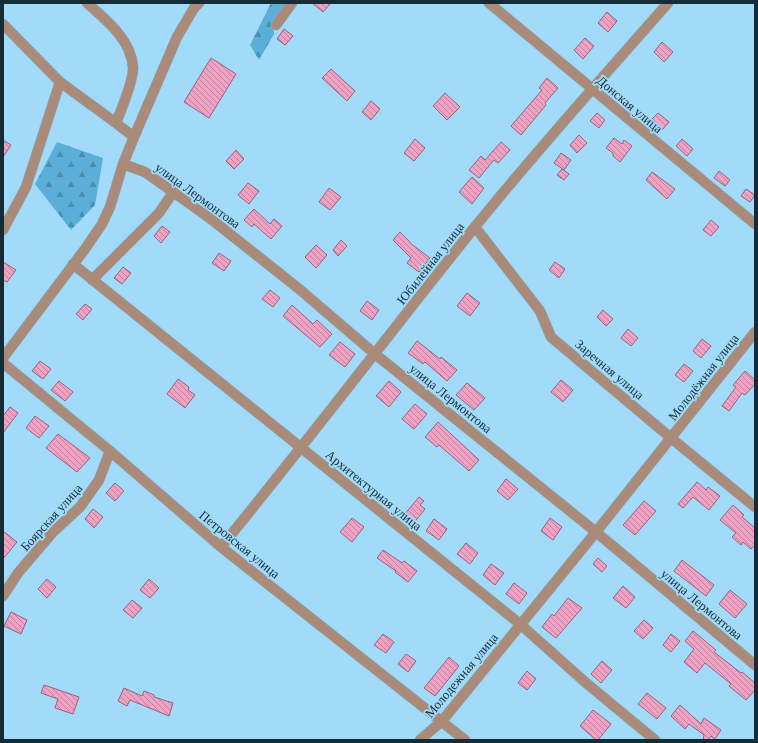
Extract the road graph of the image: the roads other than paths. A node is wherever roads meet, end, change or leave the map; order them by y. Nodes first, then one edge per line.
1 (87, 3) edge
2 (199, 3) edge
3 (292, 3) edge
4 (489, 3) edge
5 (668, 3) edge
6 (3, 24) edge
7 (276, 25) dead end
8 (60, 82) junction
9 (592, 90) junction
10 (116, 123) junction
11 (134, 138) junction
12 (123, 164) junction
13 (174, 191) junction
14 (755, 224) edge
15 (475, 227) junction
16 (3, 230) edge
17 (73, 264) junction
18 (92, 280) junction
19 (755, 332) edge
20 (5, 352) edge
21 (375, 354) junction
22 (3, 363) edge
23 (671, 438) junction
24 (302, 448) junction
25 (110, 451) junction
26 (755, 507) edge
27 (596, 532) junction
28 (221, 547) junction
29 (3, 596) edge
30 (520, 624) junction
31 (755, 665) edge
32 (442, 721) junction
33 (420, 740) edge
34 (466, 740) edge
35 (655, 740) edge

1 - 10 street
2 - 11 street
3 - 7 street
4 - 9 street, Донская улица
5 - 9 street, Юбилейная улица
6 - 8 street
8 - 10 street
8 - 16 street
9 - 14 street, Донская улица
9 - 15 street, Юбилейная улица
10 - 11 street
11 - 12 street
12 - 13 street, улица Лермонтова
12 - 17 street
13 - 18 street
13 - 21 street, улица Лермонтова
15 - 21 street, Юбилейная улица
15 - 23 street, Заречная улица
17 - 18 street, Архитектурная улица
17 - 20 street
18 - 24 street, Архитектурная улица
19 - 23 street, Молодёжная улица
21 - 24 street, Юбилейная улица
21 - 27 street, улица Лермонтова
22 - 25 street, Петровская улица
23 - 26 street, Заречная улица
23 - 27 street, Молодёжная улица
24 - 28 street, Юбилейная улица
24 - 30 street, Архитектурная улица
25 - 28 street, Петровская улица
25 - 29 street, Боярская улица
27 - 30 street, Молодежная улица
27 - 31 street, улица Лермонтова
28 - 32 street, Петровская улица
30 - 32 street, Молодежная улица
30 - 35 street, Архитектурная улица
32 - 33 street, Молодежная улица
32 - 34 street, Петровская улица

